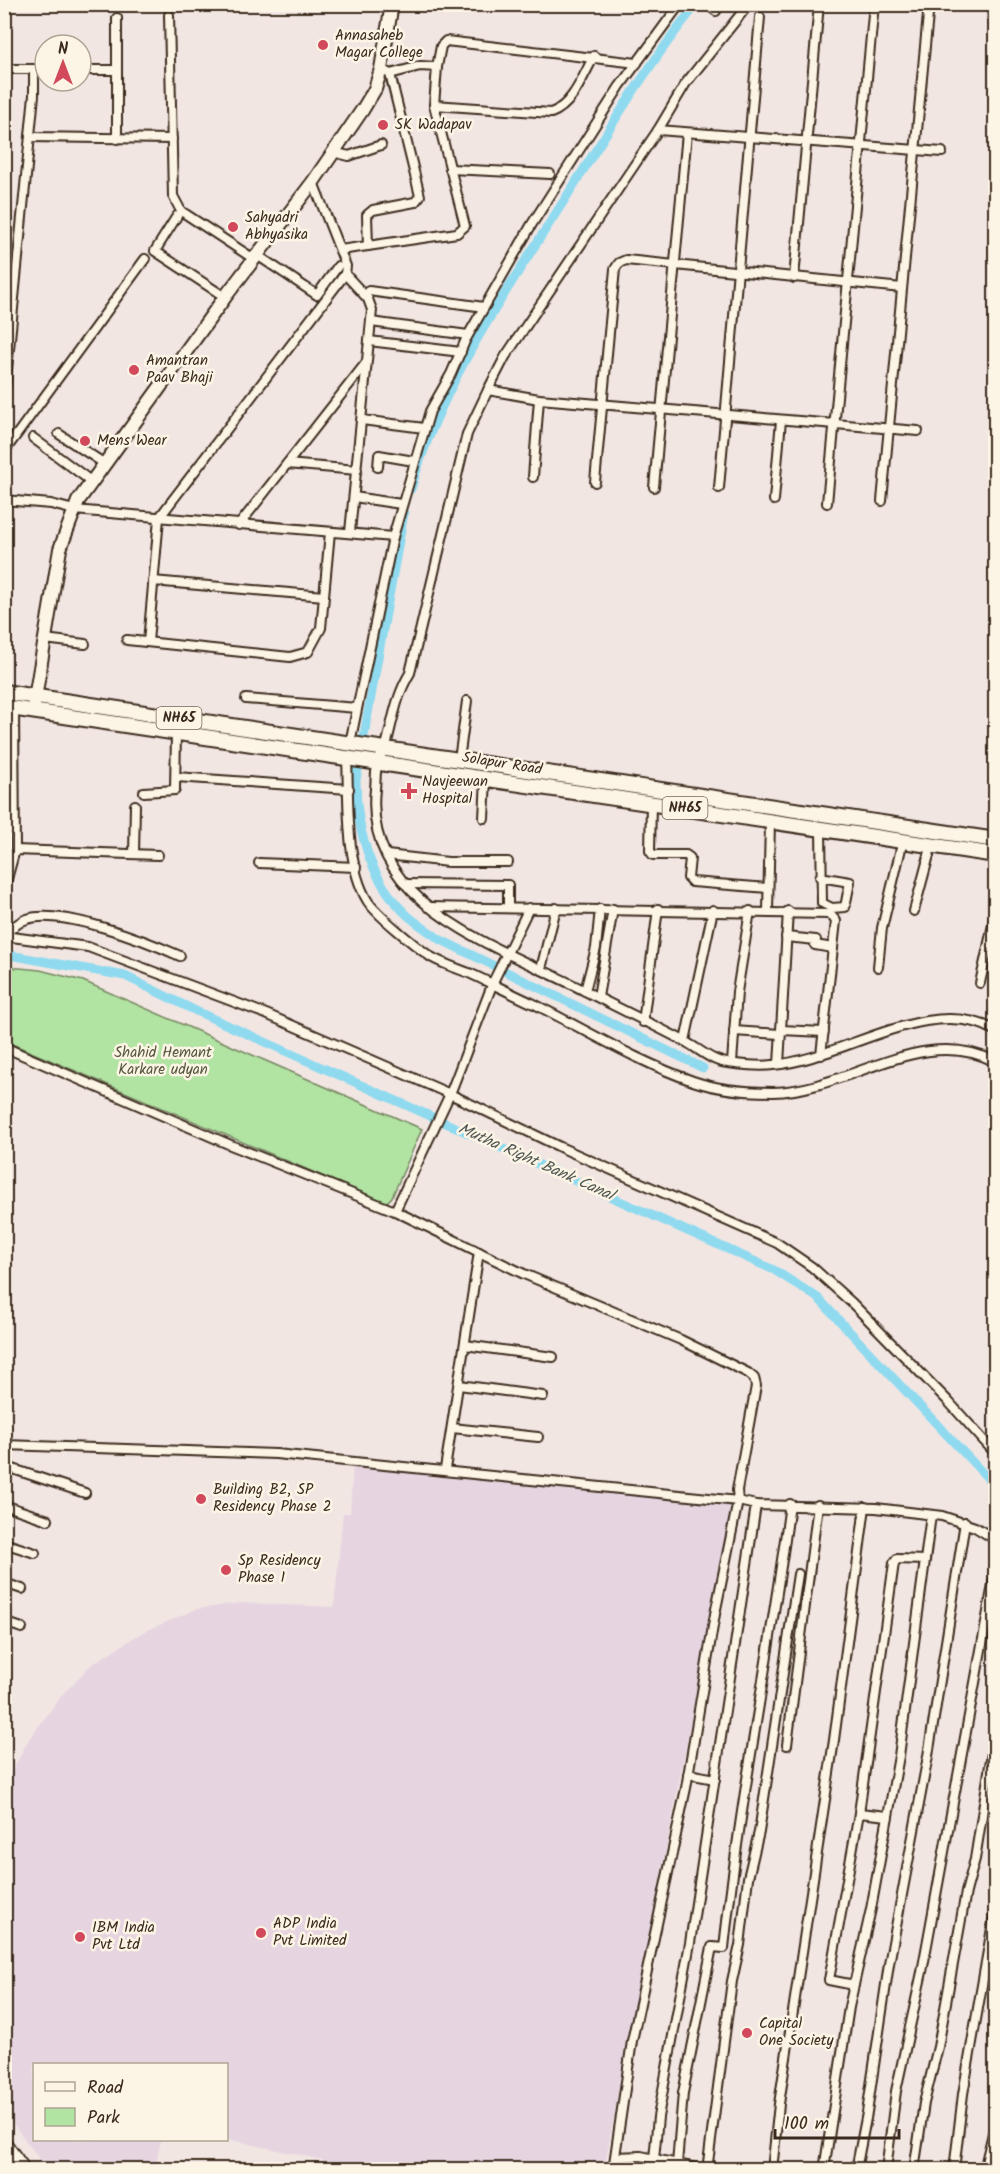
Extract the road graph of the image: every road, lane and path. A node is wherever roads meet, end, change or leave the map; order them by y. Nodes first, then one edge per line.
1 (392, 4) edge
2 (680, 4) edge
3 (819, 4) edge
4 (874, 4) edge
5 (929, 4) edge
6 (748, 5) edge
7 (169, 15) dead end
8 (760, 17) dead end
9 (117, 18) dead end
10 (594, 56) junction
11 (637, 63) junction
12 (437, 67) junction
13 (4, 69) edge
14 (33, 69) edge
15 (93, 70) edge
16 (117, 70) junction
17 (386, 71) junction
18 (33, 86) edge
19 (434, 105) junction
20 (658, 130) junction
21 (687, 133) junction
22 (30, 137) junction
23 (750, 137) junction
24 (117, 139) junction
25 (172, 139) junction
26 (807, 142) junction
27 (381, 145) dead end
28 (861, 146) junction
29 (915, 150) junction
30 (333, 152) junction
31 (942, 152) dead end
32 (450, 169) junction
33 (550, 174) dead end
34 (313, 182) junction
35 (177, 216) dead end
36 (369, 246) junction
37 (340, 250) junction
38 (255, 257) junction
39 (145, 259) dead end
40 (338, 266) dead end
41 (674, 267) junction
42 (738, 272) junction
43 (345, 274) junction
44 (794, 278) junction
45 (848, 283) junction
46 (902, 288) junction
47 (369, 291) dead end
48 (225, 297) junction
49 (484, 307) junction
50 (371, 322) junction
51 (468, 335) junction
52 (369, 341) junction
53 (461, 352) junction
54 (367, 362) junction
55 (488, 390) junction
56 (539, 399) junction
57 (4, 400) edge
58 (603, 405) junction
59 (661, 410) junction
60 (725, 415) junction
61 (362, 420) junction
62 (782, 420) junction
63 (835, 424) junction
64 (424, 428) junction
65 (889, 429) junction
66 (918, 431) dead end
67 (60, 434) dead end
68 (33, 438) dead end
69 (4, 452) edge
70 (414, 461) junction
71 (105, 464) junction
72 (287, 464) junction
73 (378, 467) dead end
74 (357, 470) junction
75 (533, 477) dead end
76 (92, 482) junction
77 (595, 482) dead end
78 (654, 487) dead end
79 (719, 488) dead end
80 (354, 497) junction
81 (4, 500) edge
82 (774, 500) dead end
83 (882, 501) dead end
84 (827, 502) dead end
85 (401, 504) junction
86 (74, 510) junction
87 (159, 518) junction
88 (239, 525) junction
89 (330, 532) junction
90 (350, 532) junction
91 (393, 537) junction
92 (153, 581) junction
93 (324, 596) junction
94 (45, 639) junction
95 (127, 640) dead end
96 (148, 642) junction
97 (85, 644) dead end
98 (4, 692) edge
99 (36, 697) junction
100 (246, 699) dead end
101 (467, 700) dead end
102 (9, 708) edge
103 (357, 708) junction
104 (33, 711) junction
105 (176, 732) junction
106 (352, 744) junction
107 (381, 748) junction
108 (349, 758) junction
109 (459, 760) junction
110 (376, 762) junction
111 (176, 777) junction
112 (486, 779) junction
113 (349, 789) junction
114 (144, 792) dead end
115 (651, 803) junction
116 (135, 805) dead end
117 (4, 818) edge
118 (14, 818) junction
119 (484, 818) dead end
120 (770, 821) junction
121 (821, 829) junction
122 (903, 840) junction
123 (996, 840) edge
124 (932, 844) junction
125 (15, 850) junction
126 (134, 854) junction
127 (158, 855) dead end
128 (387, 855) junction
129 (996, 855) edge
130 (508, 862) dead end
131 (259, 863) dead end
132 (356, 867) junction
133 (820, 877) junction
134 (405, 884) junction
135 (768, 888) junction
136 (4, 890) edge
137 (427, 907) junction
138 (508, 907) junction
139 (529, 908) junction
140 (556, 908) junction
141 (600, 909) junction
142 (614, 909) junction
143 (658, 909) junction
144 (713, 910) junction
145 (996, 910) edge
146 (750, 911) junction
147 (768, 911) junction
148 (788, 911) junction
149 (914, 911) dead end
150 (4, 935) edge
151 (786, 937) junction
152 (833, 948) junction
153 (180, 956) dead end
154 (507, 957) junction
155 (878, 967) dead end
156 (540, 969) junction
157 (493, 982) junction
158 (980, 983) dead end
159 (585, 991) junction
160 (598, 998) junction
161 (643, 1022) junction
162 (734, 1031) junction
163 (996, 1031) edge
164 (780, 1032) junction
165 (824, 1032) junction
166 (685, 1041) junction
167 (4, 1047) edge
168 (821, 1055) junction
169 (996, 1062) edge
170 (732, 1063) junction
171 (779, 1064) junction
172 (449, 1098) junction
173 (395, 1211) junction
174 (479, 1252) junction
175 (465, 1345) junction
176 (553, 1357) dead end
177 (459, 1385) junction
178 (543, 1396) dead end
179 (452, 1428) junction
180 (538, 1437) dead end
181 (4, 1445) edge
182 (996, 1454) edge
183 (4, 1466) edge
184 (445, 1469) junction
185 (85, 1493) dead end
186 (738, 1501) junction
187 (790, 1504) junction
188 (4, 1505) edge
189 (756, 1505) junction
190 (818, 1505) junction
191 (865, 1507) junction
192 (931, 1515) junction
193 (48, 1520) dead end
194 (965, 1522) junction
195 (996, 1540) edge
196 (4, 1543) edge
197 (35, 1553) dead end
198 (925, 1560) junction
199 (996, 1568) edge
200 (798, 1574) dead end
201 (4, 1583) edge
202 (22, 1589) dead end
203 (4, 1622) edge
204 (22, 1628) dead end
205 (996, 1728) edge
206 (787, 1745) dead end
207 (688, 1774) junction
208 (715, 1779) junction
209 (859, 1812) junction
210 (888, 1816) junction
211 (996, 1905) edge
212 (854, 1985) junction
213 (996, 2121) edge
214 (4, 2144) edge
215 (616, 2157) junction
216 (654, 2159) junction
217 (4, 2161) edge
218 (677, 2164) junction
219 (667, 2165) edge
220 (10, 2169) edge
221 (23, 2169) edge
222 (613, 2169) edge
223 (706, 2169) edge
224 (772, 2169) edge
225 (824, 2169) edge
226 (856, 2169) edge
227 (886, 2169) edge
228 (914, 2169) edge
229 (954, 2169) edge
230 (984, 2169) edge

1 - 17 main road
2 - 11 street
3 - 26 street
4 - 28 street
5 - 29 street
6 - 20 street
7 - 25 street
8 - 23 street
9 - 16 street
10 - 11 street
10 - 12 street
10 - 19 street
11 - 49 street
12 - 17 street
12 - 19 street
13 - 14 street
15 - 16 street
16 - 24 street
17 - 30 main road
17 - 36 street
18 - 22 street
19 - 32 street
20 - 21 street
20 - 55 street
21 - 23 street
21 - 41 street
22 - 24 street
22 - 57 street
23 - 26 street
23 - 42 street
24 - 25 street
25 - 38 street
26 - 28 street
26 - 44 street
27 - 30 street
28 - 29 street
28 - 45 street
29 - 31 street
29 - 46 street
30 - 34 main road
32 - 33 street
32 - 36 street
34 - 37 street
34 - 38 main road
35 - 48 street
36 - 37 street
37 - 43 street
38 - 40 street
38 - 48 main road
39 - 69 street
41 - 42 street
41 - 58 street
41 - 59 street
42 - 44 street
42 - 60 street
43 - 50 street
43 - 87 street
44 - 45 street
45 - 46 street
45 - 63 street
46 - 65 street
47 - 49 street
48 - 71 main road
49 - 51 street
50 - 51 street
50 - 52 street
51 - 53 street
52 - 53 street
52 - 54 street
53 - 64 street
54 - 61 street
54 - 72 street
55 - 56 street
55 - 107 street
56 - 58 street
56 - 75 street
58 - 59 street
58 - 77 street
59 - 60 street
59 - 78 street
60 - 62 street
60 - 79 street
61 - 64 street
61 - 74 street
62 - 63 street
62 - 82 street
63 - 65 street
63 - 84 street
64 - 70 street
65 - 66 street
65 - 83 street
67 - 71 street
68 - 76 street
70 - 73 street
70 - 85 street
71 - 76 main road
72 - 74 street
72 - 88 street
74 - 80 street
76 - 86 main road
80 - 85 street
80 - 90 street
81 - 86 street
85 - 91 street
86 - 87 street
86 - 94 main road
87 - 88 street
87 - 92 street
88 - 89 street
89 - 90 street
89 - 93 street
90 - 91 street
91 - 103 street
92 - 93 street
92 - 96 street
93 - 96 street
94 - 97 street
94 - 99 main road
95 - 96 street
98 - 99 highway, Solapur Road / NH65
99 - 104 main road
99 - 106 highway, Solapur Road / NH65
100 - 103 street
101 - 109 street
102 - 104 highway, Solapur Road / NH65
102 - 118 street
103 - 106 street
104 - 105 highway, Solapur Road / NH65
105 - 108 highway, Solapur Road / NH65
105 - 111 street
106 - 107 highway, Solapur Road / NH65
107 - 109 highway, Solapur Road / NH65
107 - 110 street
108 - 110 highway, Solapur Road / NH65
108 - 113 street
109 - 123 highway, Solapur Road / NH65
110 - 112 highway, Solapur Road / NH65
110 - 128 street
111 - 113 street
111 - 114 street
112 - 115 highway, Solapur Road / NH65
112 - 119 street
113 - 132 street
115 - 120 highway, Solapur Road / NH65
115 - 135 street
116 - 126 street
117 - 118 street
118 - 125 street
120 - 121 highway, Solapur Road / NH65
120 - 135 street
121 - 122 highway, Solapur Road / NH65
121 - 133 street
122 - 124 highway, Solapur Road / NH65
122 - 155 street
124 - 129 highway, Solapur Road / NH65
124 - 149 street
125 - 126 street
125 - 136 street
126 - 127 street
128 - 130 street
128 - 134 street
131 - 132 street
132 - 157 street
133 - 133 street
134 - 137 street
134 - 138 street
135 - 147 street
137 - 138 street
137 - 154 street
138 - 139 street
139 - 140 street
139 - 154 street
140 - 141 street
140 - 156 street
141 - 142 street
141 - 159 street
142 - 143 street
142 - 160 street
143 - 144 street
143 - 161 street
144 - 146 street
144 - 166 street
145 - 158 street
146 - 147 street
146 - 162 street
147 - 148 street
148 - 151 street
148 - 152 street
150 - 153 street
150 - 172 street
151 - 152 street
151 - 164 street
152 - 165 street
154 - 156 street
154 - 157 street
156 - 159 street
157 - 169 street
157 - 172 street
159 - 160 street
160 - 161 street
161 - 166 street
162 - 164 street
162 - 170 street
163 - 168 street
164 - 165 street
164 - 171 street
165 - 168 street
166 - 170 street
167 - 173 street
168 - 171 street
170 - 171 street
172 - 173 street
172 - 182 street
173 - 174 street
174 - 175 street
174 - 186 street
175 - 176 street
175 - 177 street
177 - 178 street
177 - 179 street
179 - 180 street
179 - 184 street
181 - 184 street
183 - 185 street
184 - 186 street
186 - 189 street
186 - 207 street
187 - 189 street
187 - 190 street
187 - 218 street
188 - 193 street
189 - 208 street
190 - 191 street
190 - 206 street
191 - 192 street
191 - 224 street
192 - 194 street
192 - 198 street
194 - 195 street
194 - 226 street
196 - 197 street
198 - 209 street
198 - 210 street
199 - 227 street
200 - 223 street
201 - 202 street
203 - 204 street
205 - 228 street
207 - 208 street
207 - 215 street
208 - 216 street
209 - 210 street
209 - 212 street
210 - 212 street
211 - 229 street
212 - 225 street
213 - 230 street
214 - 221 highway
215 - 216 street
215 - 222 street
216 - 219 street
217 - 220 highway
218 - 219 street
218 - 223 street

